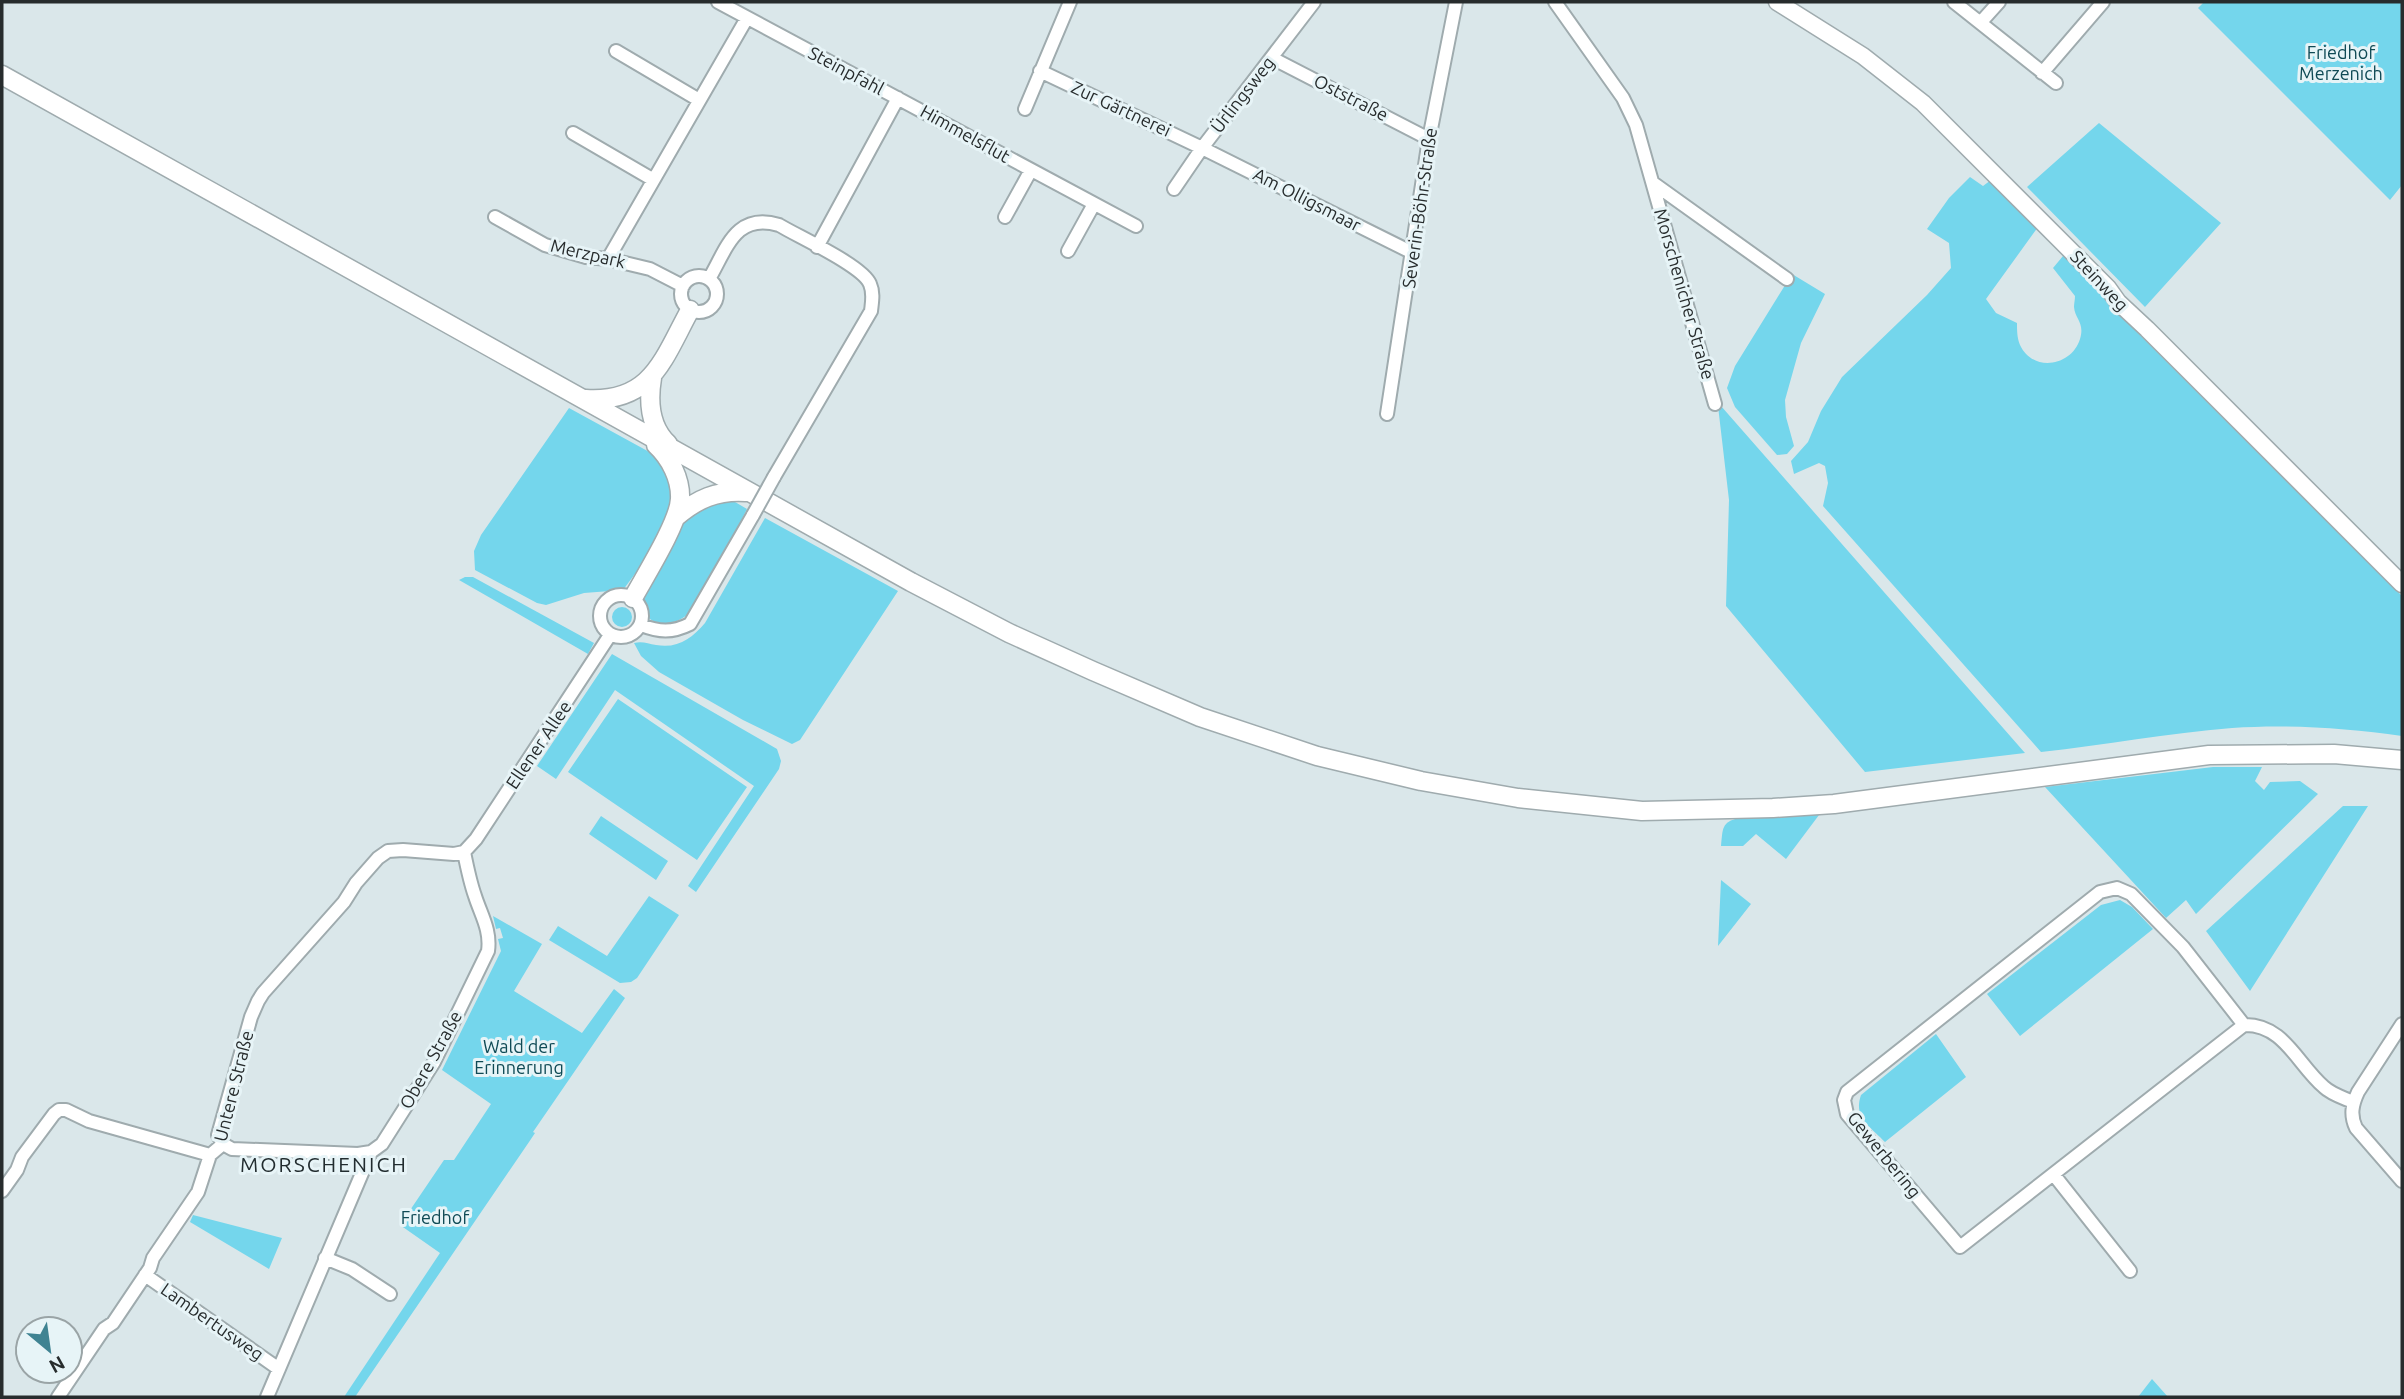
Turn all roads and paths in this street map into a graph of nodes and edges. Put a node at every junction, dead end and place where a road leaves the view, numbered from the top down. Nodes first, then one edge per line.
1 (718, 2) edge
2 (1070, 2) edge
3 (1314, 2) edge
4 (1456, 2) edge
5 (1555, 2) edge
6 (1777, 2) edge
7 (1954, 2) edge
8 (1998, 2) edge
9 (2103, 2) edge
10 (747, 18) junction
11 (1981, 22) junction
12 (615, 51) dead end
13 (1272, 58) junction
14 (1041, 71) junction
15 (2042, 73) junction
16 (2, 75) edge
17 (2056, 83) dead end
18 (898, 98) junction
19 (699, 100) junction
20 (1025, 109) dead end
21 (573, 134) dead end
22 (1429, 139) junction
23 (1202, 148) junction
24 (1031, 170) junction
25 (652, 179) junction
26 (1653, 183) junction
27 (1174, 189) dead end
28 (1094, 204) junction
29 (495, 217) dead end
30 (1005, 217) dead end
31 (1136, 226) dead end
32 (817, 247) junction
33 (1068, 251) dead end
34 (1412, 253) junction
35 (608, 259) junction
36 (709, 279) junction
37 (1787, 279) dead end
38 (683, 286) junction
39 (690, 310) junction
40 (652, 378) junction
41 (583, 399) junction
42 (1715, 404) dead end
43 (1387, 414) dead end
44 (649, 437) junction
45 (676, 452) junction
46 (751, 493) junction
47 (676, 517) junction
48 (2402, 584) edge
49 (633, 598) junction
50 (640, 625) junction
51 (610, 635) junction
52 (2402, 760) edge
53 (464, 852) junction
54 (2402, 1024) edge
55 (2244, 1025) junction
56 (2354, 1102) junction
57 (223, 1144) junction
58 (371, 1152) junction
59 (210, 1154) junction
60 (2054, 1175) junction
61 (2402, 1181) edge
62 (4, 1183) edge
63 (325, 1258) junction
64 (2130, 1271) dead end
65 (145, 1275) junction
66 (390, 1294) dead end
67 (279, 1370) junction
68 (58, 1397) edge
69 (267, 1397) edge

1 - 10 street, Steinpfahl
2 - 14 street
3 - 13 street, Ürlingsweg
4 - 22 street, Severin-Böhr-Straße
5 - 26 street, Morschenicher Straße
6 - 48 street, Steinweg
7 - 11 street
8 - 11 street
9 - 15 street
10 - 18 street, Steinpfahl
10 - 19 street
11 - 15 street
12 - 19 street
13 - 22 street, Oststraße
13 - 23 street, Ürlingsweg
14 - 20 street
14 - 23 street, Zur Gärtnerei
15 - 17 street
16 - 41 main road
18 - 24 street, Himmelsflut
18 - 32 street, Steinpfahl
19 - 25 street
21 - 25 street
22 - 34 street, Severin-Böhr-Straße
23 - 27 street, Ürlingsweg
23 - 34 street, Am Olligsmaar
24 - 28 street, Himmelsflut
24 - 30 street, Himmelsflut
25 - 35 street
26 - 37 street, Morschenicher Straße
26 - 42 street, Morschenicher Straße
28 - 31 street, Himmelsflut
28 - 33 street
29 - 35 street, Merzpark
32 - 36 street
32 - 50 street, bridge
34 - 43 street, Severin-Böhr-Straße
35 - 38 street, Merzpark
36 - 38 street
36 - 39 street
38 - 39 street
39 - 40 main road
40 - 41 main road
40 - 45 main road
41 - 44 main road
44 - 45 main road
44 - 47 main road
45 - 46 main road
46 - 47 main road
46 - 52 main road
47 - 49 main road
49 - 50 street
49 - 51 street
50 - 51 street
51 - 53 street, Ellener Allee
53 - 57 street, Untere Straße
53 - 58 street, Obere Straße
54 - 56 street
55 - 56 street
55 - 60 street, Gewerbering
55 - 60 street, Gewerbering
56 - 61 street
57 - 58 street
57 - 59 street, Untere Straße
58 - 63 street, Obere Straße
59 - 62 street
59 - 65 street, Untere Straße
60 - 64 street
63 - 66 street
63 - 67 street, Obere Straße
65 - 67 street, Lambertusweg
65 - 68 street, Untere Straße
67 - 69 street, Obere Straße

